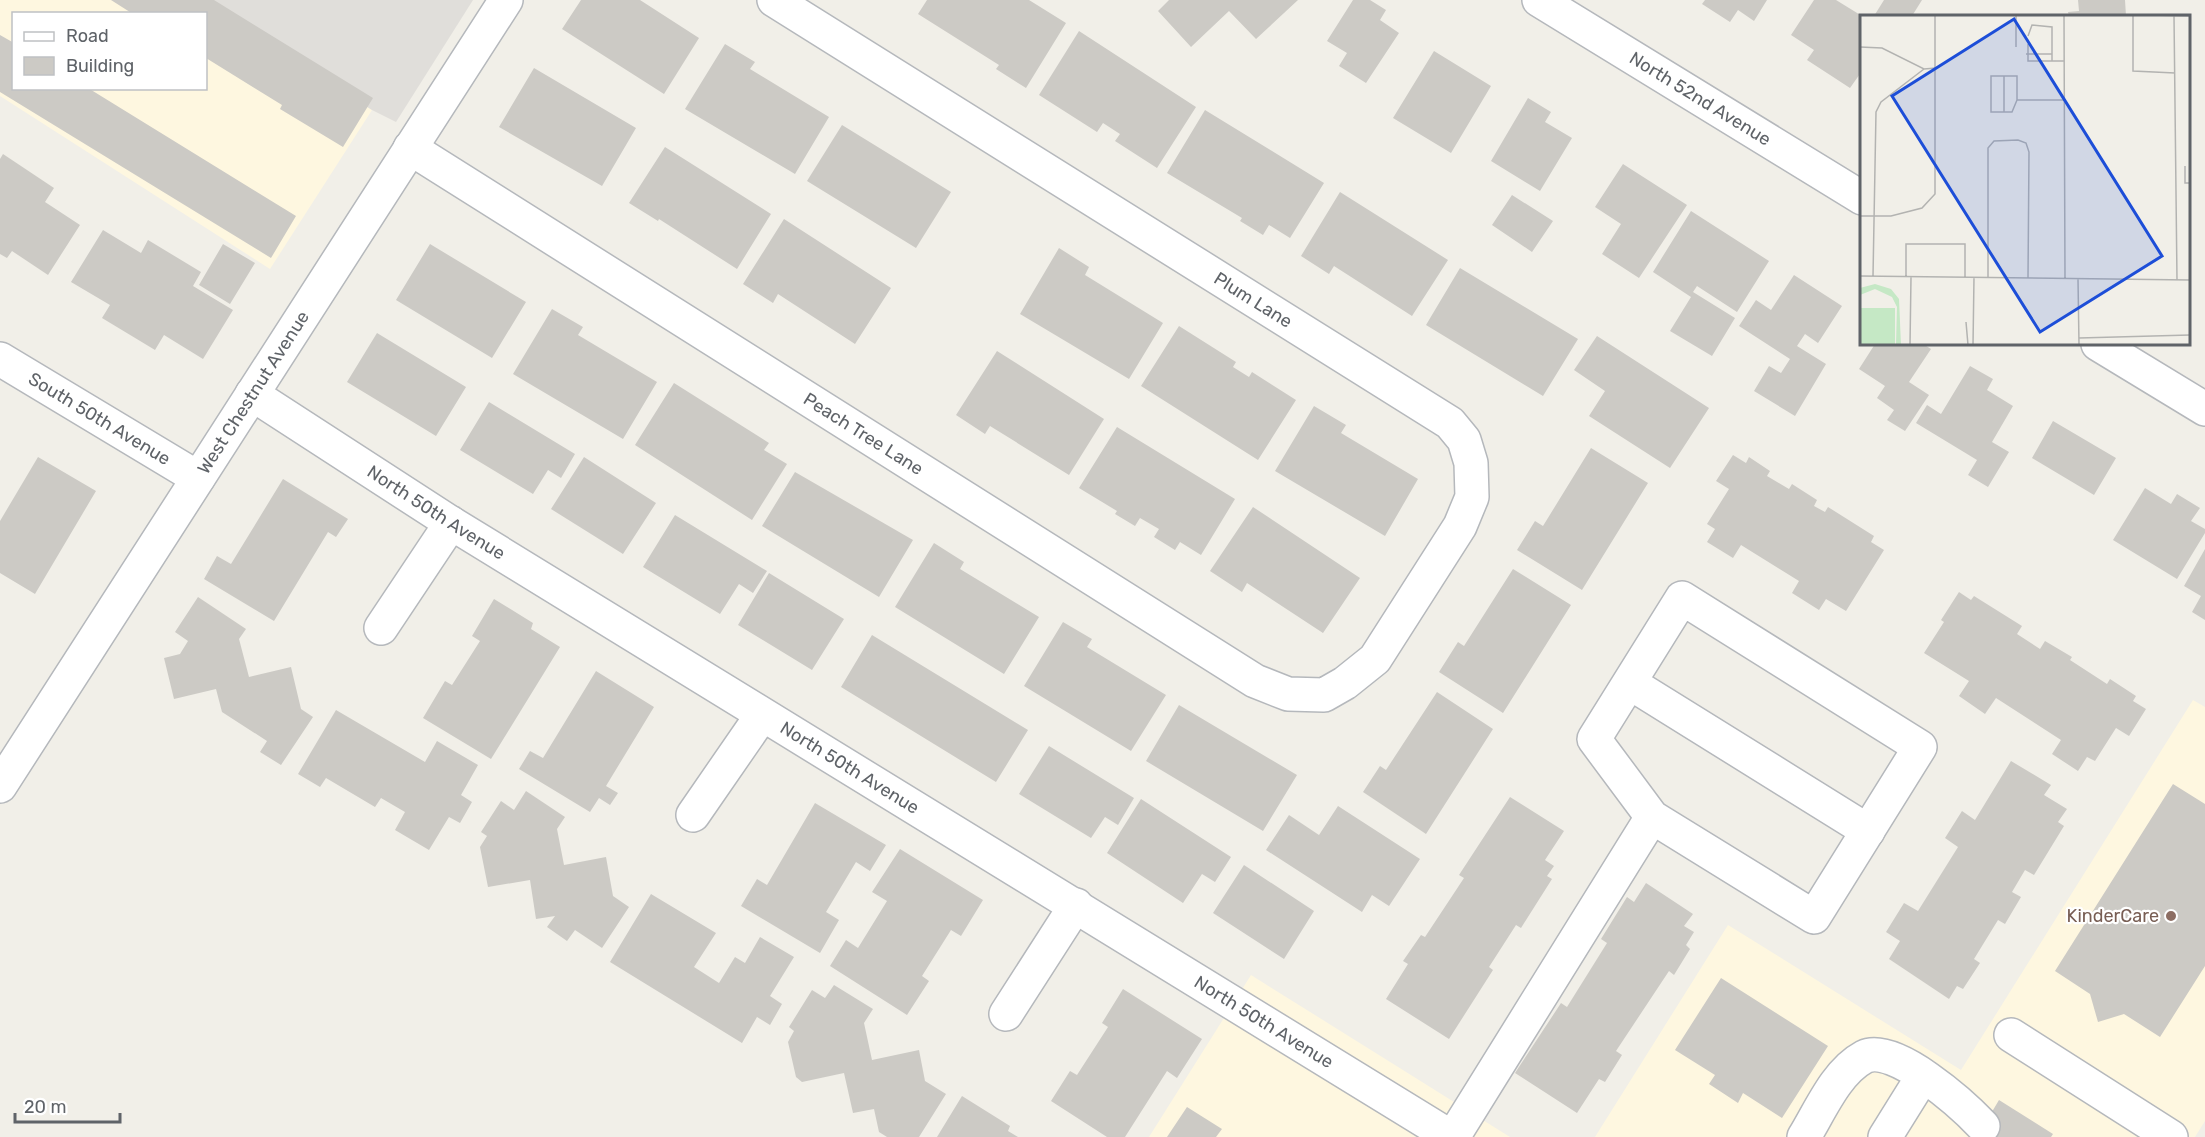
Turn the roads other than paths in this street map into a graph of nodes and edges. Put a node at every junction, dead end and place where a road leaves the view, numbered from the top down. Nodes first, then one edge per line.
1 (506, 0) edge
2 (774, 0) edge
3 (1539, 0) edge
4 (411, 148) junction
5 (1860, 197) edge
6 (2100, 345) edge
7 (0, 359) edge
8 (252, 394) junction
9 (2204, 407) edge
10 (198, 478) junction
11 (451, 523) junction
12 (381, 628) dead end
13 (1629, 683) junction
14 (1324, 695) joint
15 (762, 715) junction
16 (0, 786) edge
17 (693, 815) dead end
18 (1652, 817) junction
19 (1868, 831) junction
20 (1076, 905) junction
21 (1006, 1014) dead end
22 (2011, 1035) dead end
23 (1923, 1076) junction
24 (1983, 1126) dead end
25 (1452, 1137) edge
26 (1804, 1137) edge
27 (1885, 1137) edge
28 (2171, 1137) edge

1 - 4 street, West Chestnut Avenue
2 - 14 street, Plum Lane
3 - 5 street, North 52nd Avenue
4 - 8 street, West Chestnut Avenue
4 - 14 street, Peach Tree Lane
6 - 9 street
7 - 10 street, South 50th Avenue
8 - 10 street, West Chestnut Avenue
8 - 11 street, North 50th Avenue
10 - 16 street, West Chestnut Avenue
11 - 12 street
11 - 15 street, North 50th Avenue
13 - 18 street
13 - 19 street
13 - 19 street
15 - 17 street
15 - 20 street, North 50th Avenue
18 - 19 street
18 - 25 street
20 - 21 street
20 - 25 street, North 50th Avenue
22 - 28 street
23 - 24 street
23 - 26 street
23 - 27 street

